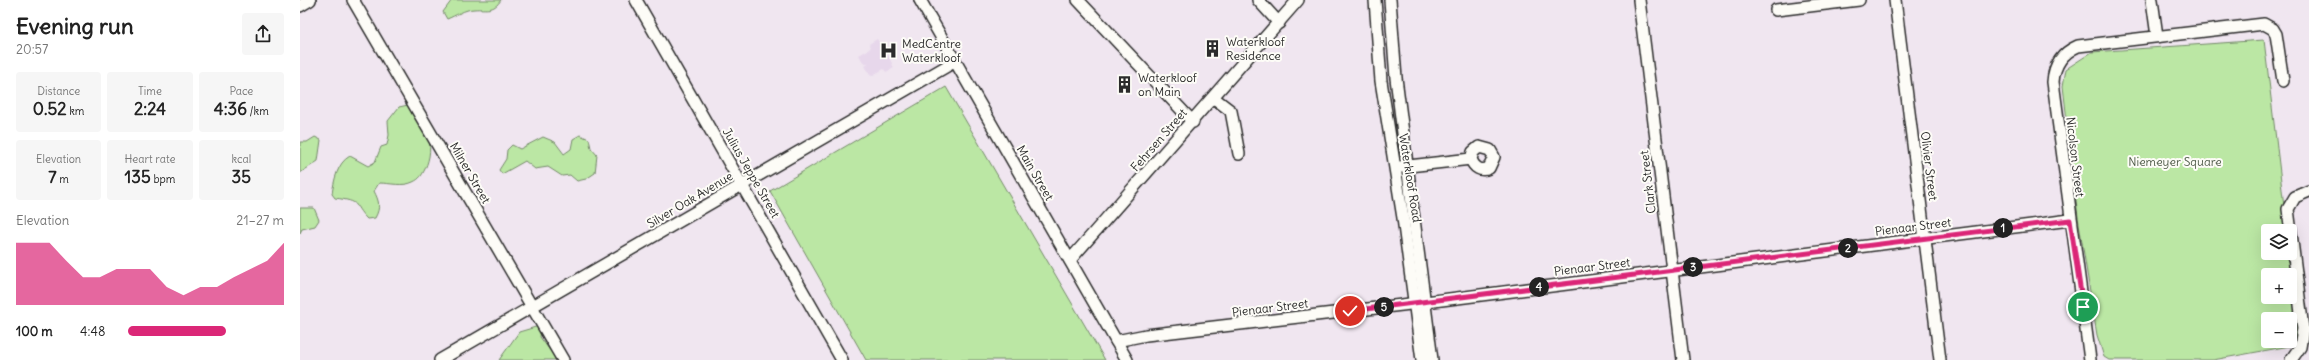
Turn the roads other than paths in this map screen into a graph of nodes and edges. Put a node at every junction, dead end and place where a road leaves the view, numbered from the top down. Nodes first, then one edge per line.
1 (310, 0) edge
2 (352, 0) edge
3 (636, 0) edge
4 (920, 0) edge
5 (1078, 0) edge
6 (1258, 0) edge
7 (1298, 0) edge
8 (1375, 0) edge
9 (1390, 0) edge
10 (1639, 0) edge
11 (1859, 0) edge
12 (1895, 0) edge
13 (2152, 0) edge
14 (300, 6) edge
15 (1776, 10) dead end
16 (1279, 23) junction
17 (2157, 36) junction
18 (954, 62) junction
19 (2283, 81) dead end
20 (1214, 98) junction
21 (1386, 110) junction
22 (1400, 110) junction
23 (1193, 122) junction
24 (1239, 154) dead end
25 (1471, 160) dead end
26 (1395, 167) junction
27 (1407, 167) junction
28 (742, 184) junction
29 (2309, 191) edge
30 (2070, 220) junction
31 (1925, 238) junction
32 (1070, 260) junction
33 (1672, 270) junction
34 (1420, 303) junction
35 (534, 307) junction
36 (1116, 341) junction
37 (440, 360) edge
38 (563, 360) edge
39 (842, 360) edge
40 (1127, 360) edge
41 (1422, 360) edge
42 (1432, 360) edge
43 (1683, 360) edge
44 (1940, 360) edge
45 (2090, 360) edge
46 (2291, 360) edge

1 - 14 street
2 - 35 street, Milner Street
3 - 28 street, Julius Jeppe Street
4 - 18 street, Main Street
5 - 23 street
6 - 16 street
7 - 16 street, Fehrsen Street
8 - 21 street, Waterkloof Road
9 - 22 street, Waterkloof Road
10 - 33 street, Clark Street
11 - 15 street
12 - 31 street, Olivier Street
13 - 17 street
16 - 20 street, Fehrsen Street
17 - 19 street, Nicolson Street
17 - 30 street, Nicolson Street
18 - 28 street, Silver Oak Avenue
18 - 32 street, Main Street
20 - 23 street, Fehrsen Street
20 - 24 street
21 - 22 street
21 - 26 street, Waterkloof Road
22 - 27 street, Waterkloof Road
23 - 32 street, Fehrsen Street
25 - 27 street
26 - 27 street
26 - 34 street, Waterkloof Road
27 - 34 street, Waterkloof Road
28 - 35 street, Silver Oak Avenue
28 - 39 street, Julius Jeppe Street
29 - 46 street
30 - 31 street, Pienaar Street
30 - 45 street, Nicolson Street
31 - 33 street, Pienaar Street
31 - 44 street, Olivier Street
32 - 36 street, Main Street
33 - 34 street, Pienaar Street
33 - 43 street, Clark Street
34 - 36 street, Pienaar Street
34 - 41 street, Waterkloof Road
34 - 42 street, Waterkloof Road
35 - 37 street, Silver Oak Avenue
35 - 38 street, Milner Street
36 - 40 street, Main Street

